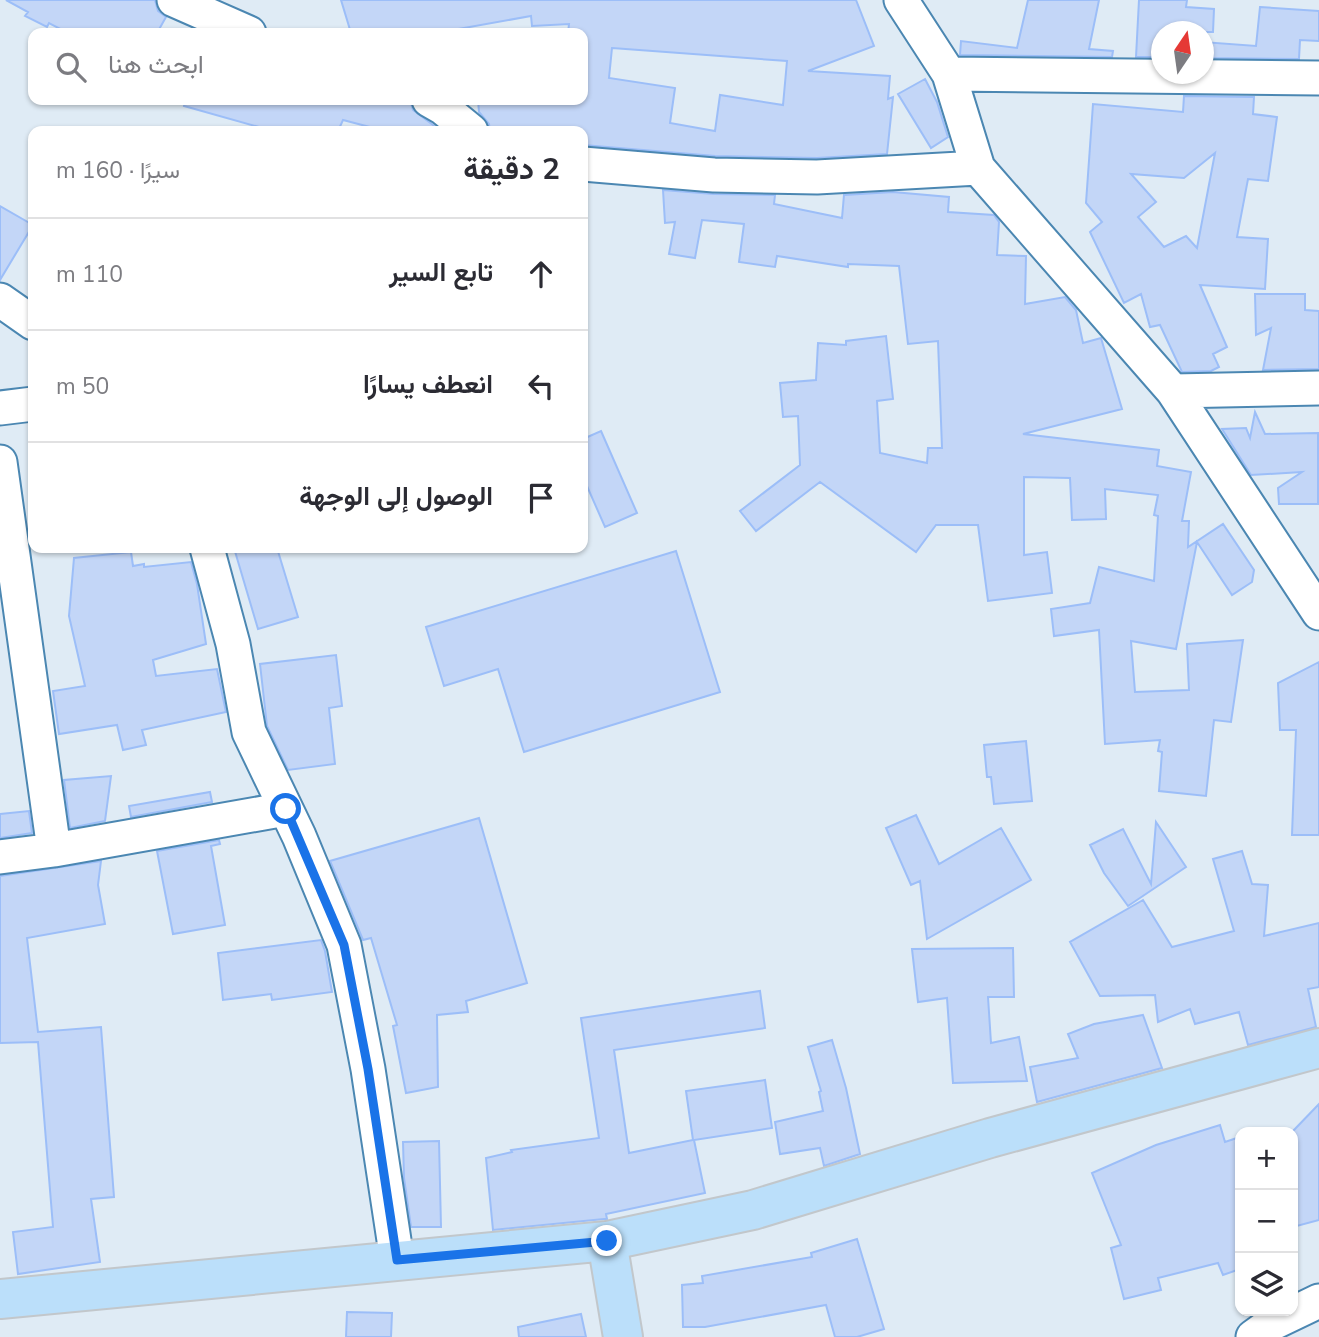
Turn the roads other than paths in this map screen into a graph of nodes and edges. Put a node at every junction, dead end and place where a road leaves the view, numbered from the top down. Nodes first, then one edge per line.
1 (174, 0) edge
2 (901, 0) edge
3 (238, 28) edge
4 (949, 74) junction
5 (1319, 78) edge
6 (438, 105) edge
7 (465, 126) edge
8 (588, 164) edge
9 (978, 168) junction
10 (0, 300) edge
11 (28, 320) edge
12 (1319, 388) edge
13 (1173, 391) junction
14 (28, 405) edge
15 (0, 408) edge
16 (0, 462) edge
17 (208, 553) edge
18 (1319, 613) edge
19 (286, 809) junction
20 (54, 850) junction
21 (0, 857) edge
22 (1319, 1048) edge
23 (607, 1241) junction
24 (397, 1260) junction
25 (0, 1299) edge
26 (1319, 1301) edge
27 (623, 1337) edge
28 (1253, 1337) edge

1 - 3 street
2 - 4 street
4 - 5 street
4 - 9 street
6 - 7 street
8 - 9 street
9 - 13 street
10 - 11 street
12 - 13 street
13 - 18 street
14 - 15 street
16 - 20 street
17 - 19 street
19 - 20 street
19 - 24 street
20 - 21 street
22 - 23 main road
23 - 24 main road
23 - 27 main road
24 - 25 main road
26 - 28 street

